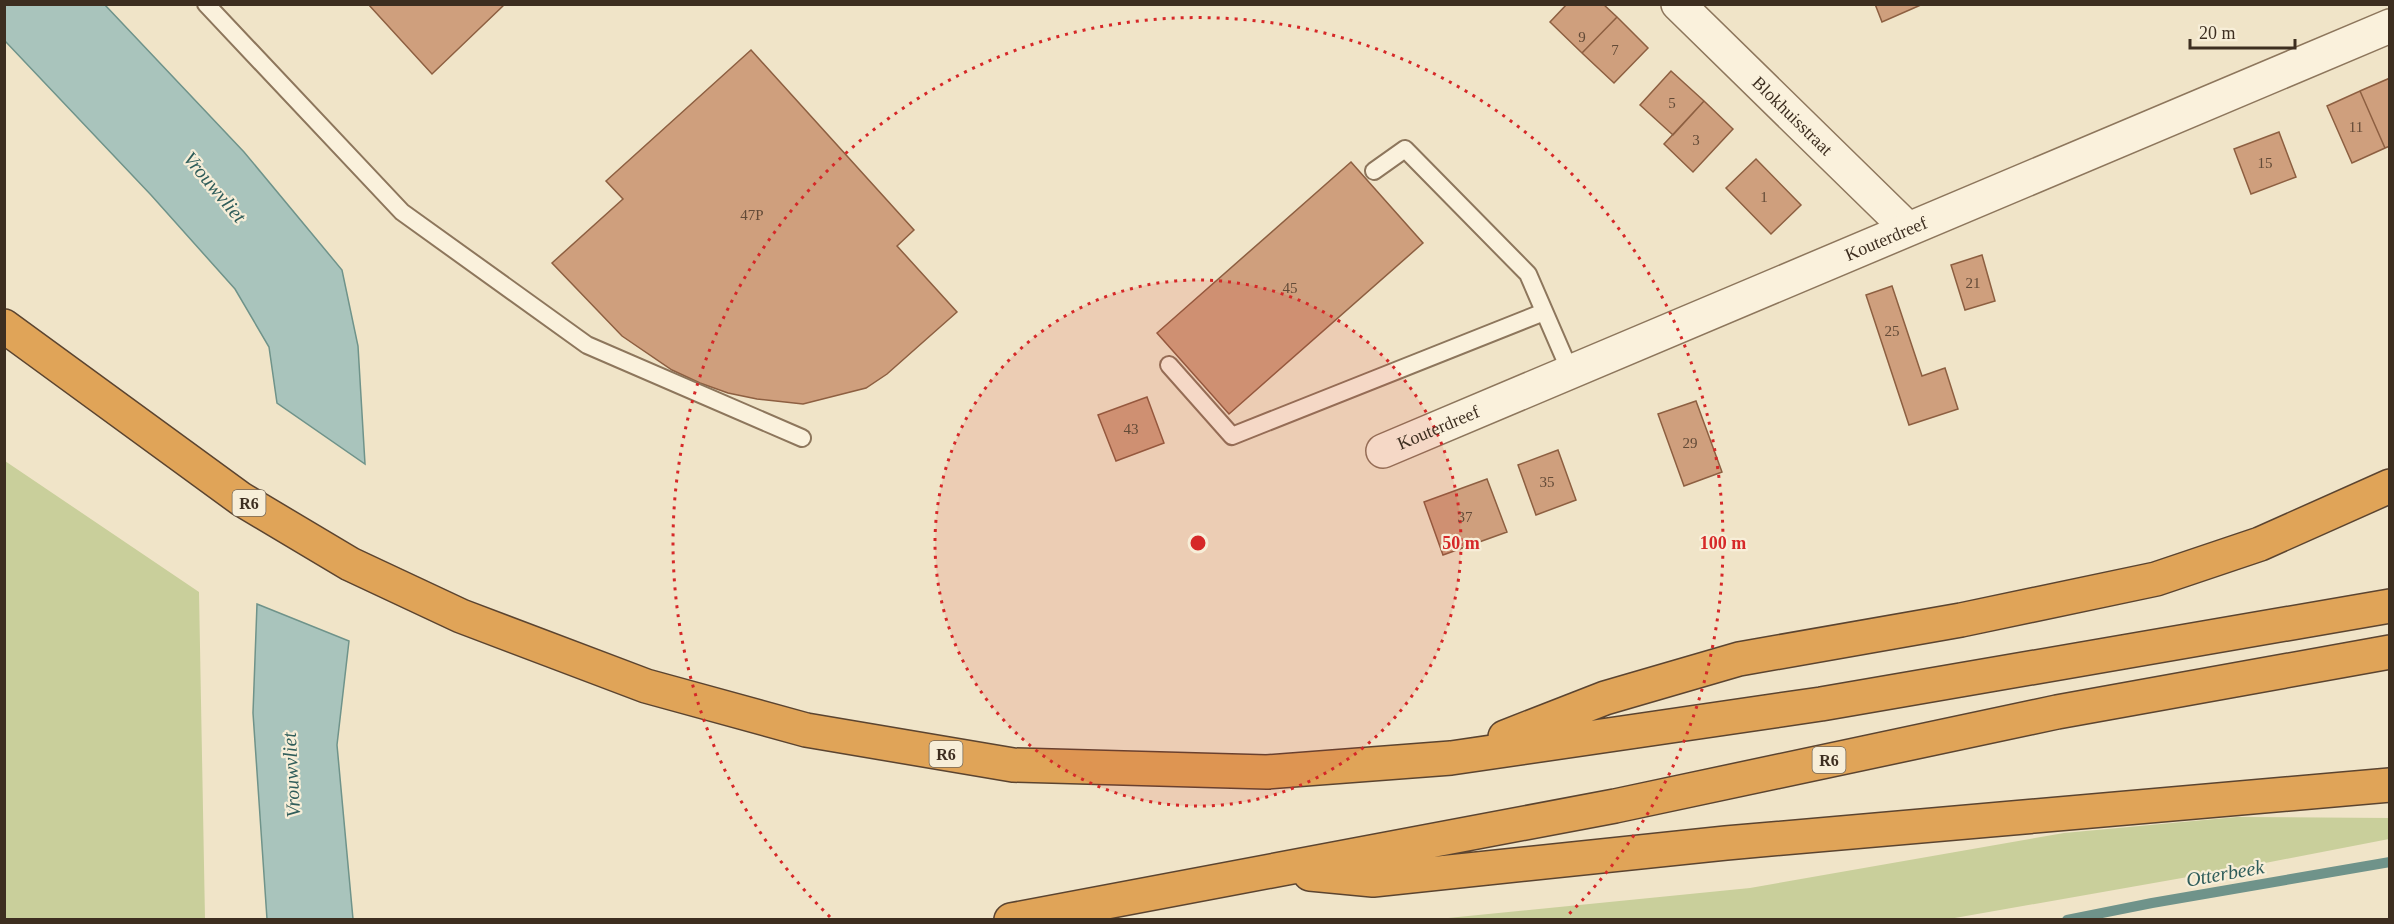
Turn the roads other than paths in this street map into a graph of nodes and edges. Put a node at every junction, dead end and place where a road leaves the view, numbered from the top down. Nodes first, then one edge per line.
1 (206, 4) edge
2 (1678, 4) edge
3 (2390, 26) edge
4 (1374, 171) dead end
5 (1907, 228) junction
6 (1544, 312) junction
7 (4, 313) edge
8 (4, 326) edge
9 (53, 363) junction
10 (1169, 365) dead end
11 (1570, 371) junction
12 (802, 438) dead end
13 (1383, 451) dead end
14 (2390, 486) edge
15 (2390, 606) edge
16 (2390, 652) edge
17 (1451, 758) junction
18 (2390, 785) edge
19 (1269, 871) junction
20 (1011, 920) edge

1 - 12 lane
2 - 5 street, Blokhuisstraat
3 - 5 street, Kouterdreef
4 - 6 lane
5 - 11 street, Kouterdreef
6 - 10 lane
6 - 11 lane
7 - 9 highway
8 - 9 highway, R6
9 - 17 highway, R6
11 - 13 street, Kouterdreef
14 - 17 highway
15 - 17 highway, R6
16 - 19 highway, R6
18 - 19 highway
19 - 20 highway, R6

